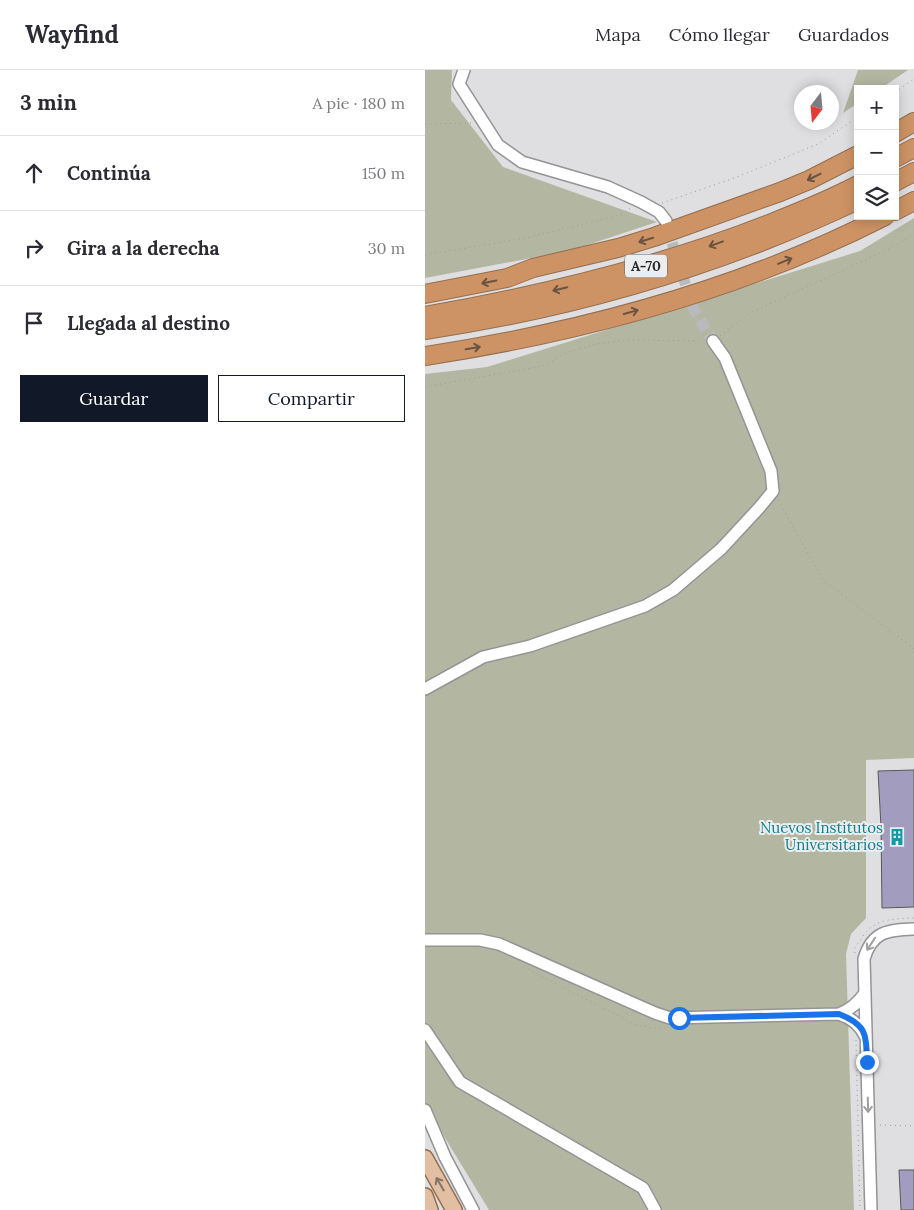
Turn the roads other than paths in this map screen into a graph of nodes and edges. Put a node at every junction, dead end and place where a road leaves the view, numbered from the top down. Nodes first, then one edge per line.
1 (464, 70) edge
2 (914, 120) edge
3 (899, 131) edge
4 (914, 148) edge
5 (899, 156) edge
6 (914, 156) edge
7 (854, 158) edge
8 (899, 164) edge
9 (914, 172) edge
10 (854, 180) edge
11 (899, 180) edge
12 (854, 188) edge
13 (914, 201) edge
14 (854, 202) edge
15 (899, 209) edge
16 (877, 220) edge
17 (666, 221) tunnel mouth
18 (751, 231) junction
19 (425, 294) edge
20 (425, 316) edge
21 (425, 330) edge
22 (713, 341) tunnel mouth
23 (425, 356) edge
24 (425, 689) edge
25 (914, 929) edge
26 (425, 940) edge
27 (865, 993) junction
28 (839, 1014) junction
29 (425, 1030) edge
30 (866, 1037) junction
31 (425, 1110) edge
32 (425, 1158) edge
33 (425, 1196) edge
34 (430, 1210) edge
35 (454, 1210) edge
36 (473, 1210) edge
37 (655, 1210) edge
38 (870, 1210) edge

1 - 17 street
2 - 3 highway
4 - 5 highway
6 - 8 highway
7 -> 19 highway
9 - 11 highway
10 - 18 highway
12 - 18 highway, A-70
13 - 15 highway
14 - 21 highway, A-70
23 -> 16 highway
18 -> 20 highway, A-70
22 - 24 street
25 -> 27 street
26 - 28 street
27 - 28 street
27 - 30 street
28 - 30 street
29 - 37 street
30 -> 38 street
31 - 36 street
35 -> 32 main road
33 - 34 main road

